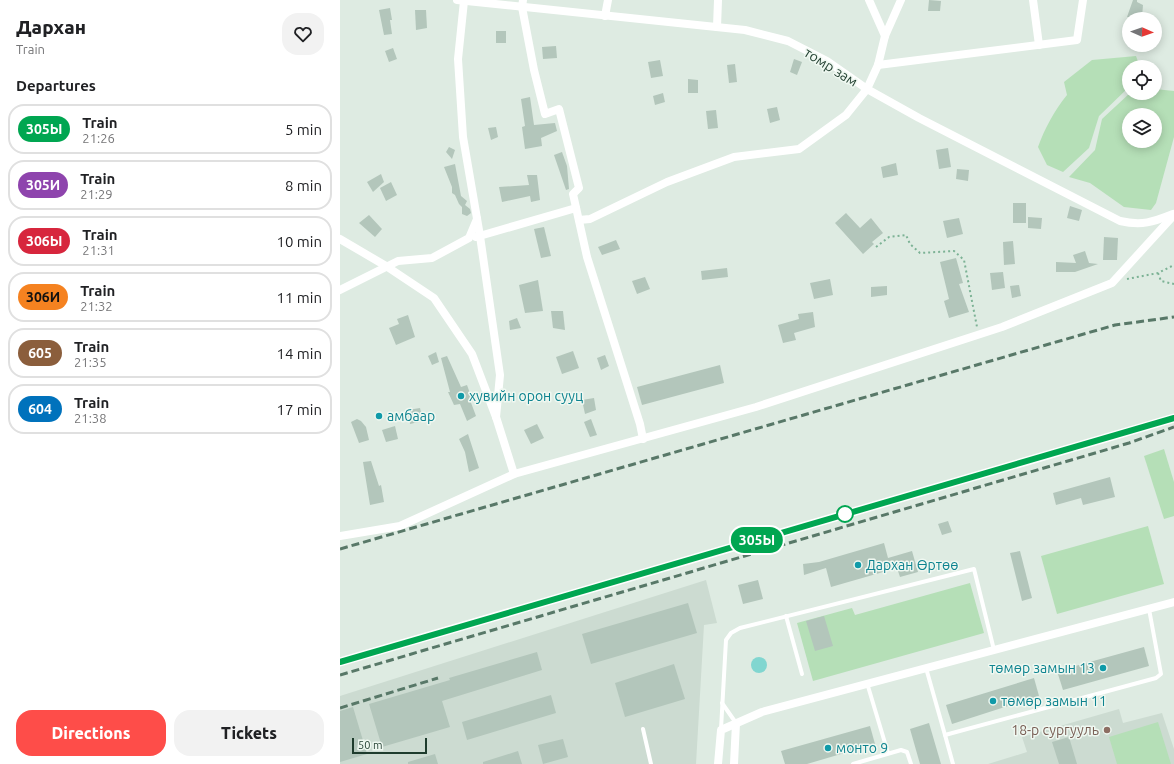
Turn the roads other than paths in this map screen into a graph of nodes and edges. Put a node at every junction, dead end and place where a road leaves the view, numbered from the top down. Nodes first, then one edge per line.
1 (460, 0) edge
2 (608, 0) edge
3 (718, 0) edge
4 (869, 0) edge
5 (901, 0) edge
6 (1033, 0) edge
7 (1083, 0) edge
8 (523, 3) edge
9 (605, 16) junction
10 (717, 27) junction
11 (885, 36) junction
12 (1039, 45) junction
13 (878, 65) junction
14 (867, 89) junction
15 (576, 208) junction
16 (1174, 214) edge
17 (478, 219) junction
18 (579, 220) junction
19 (480, 236) junction
20 (469, 238) junction
21 (340, 239) edge
22 (386, 266) junction
23 (340, 290) edge
24 (496, 416) junction
25 (643, 439) junction
26 (514, 474) junction
27 (340, 536) edge
28 (1174, 602) edge
29 (1149, 609) junction
30 (786, 616) junction
31 (994, 650) junction
32 (926, 668) junction
33 (802, 674) dead end
34 (867, 683) junction
35 (722, 703) junction
36 (736, 723) junction
37 (642, 729) dead end
38 (720, 730) junction
39 (945, 735) junction
40 (888, 753) junction
41 (651, 764) edge
42 (718, 764) edge
43 (734, 764) edge
44 (852, 764) edge
45 (911, 764) edge
46 (953, 764) edge

1 - 8 street, томр зам
1 - 17 street
2 - 9 street
3 - 10 street
4 - 11 street
5 - 11 street
6 - 12 street
7 - 12 street
8 - 9 street, томр зам
8 - 15 street
9 - 10 street, томр зам
10 - 14 street, томр зам
11 - 13 street
12 - 13 street
13 - 14 street
14 - 16 street, томр зам
14 - 18 street
15 - 18 street
15 - 19 street
16 - 25 street
17 - 19 street
17 - 20 street
18 - 25 street
19 - 20 street
19 - 24 street
20 - 22 street
21 - 22 street
22 - 23 street
22 - 24 street
24 - 26 street
25 - 26 street
26 - 27 street
28 - 29 street
29 - 31 street
29 - 39 lane
30 - 31 lane
30 - 33 lane
30 - 35 lane
31 - 32 street
32 - 34 street
32 - 39 lane
34 - 36 street
34 - 40 lane
35 - 36 lane
35 - 38 lane
36 - 38 street
36 - 43 street
37 - 41 lane
38 - 42 street
39 - 46 lane
40 - 44 lane
40 - 45 lane

